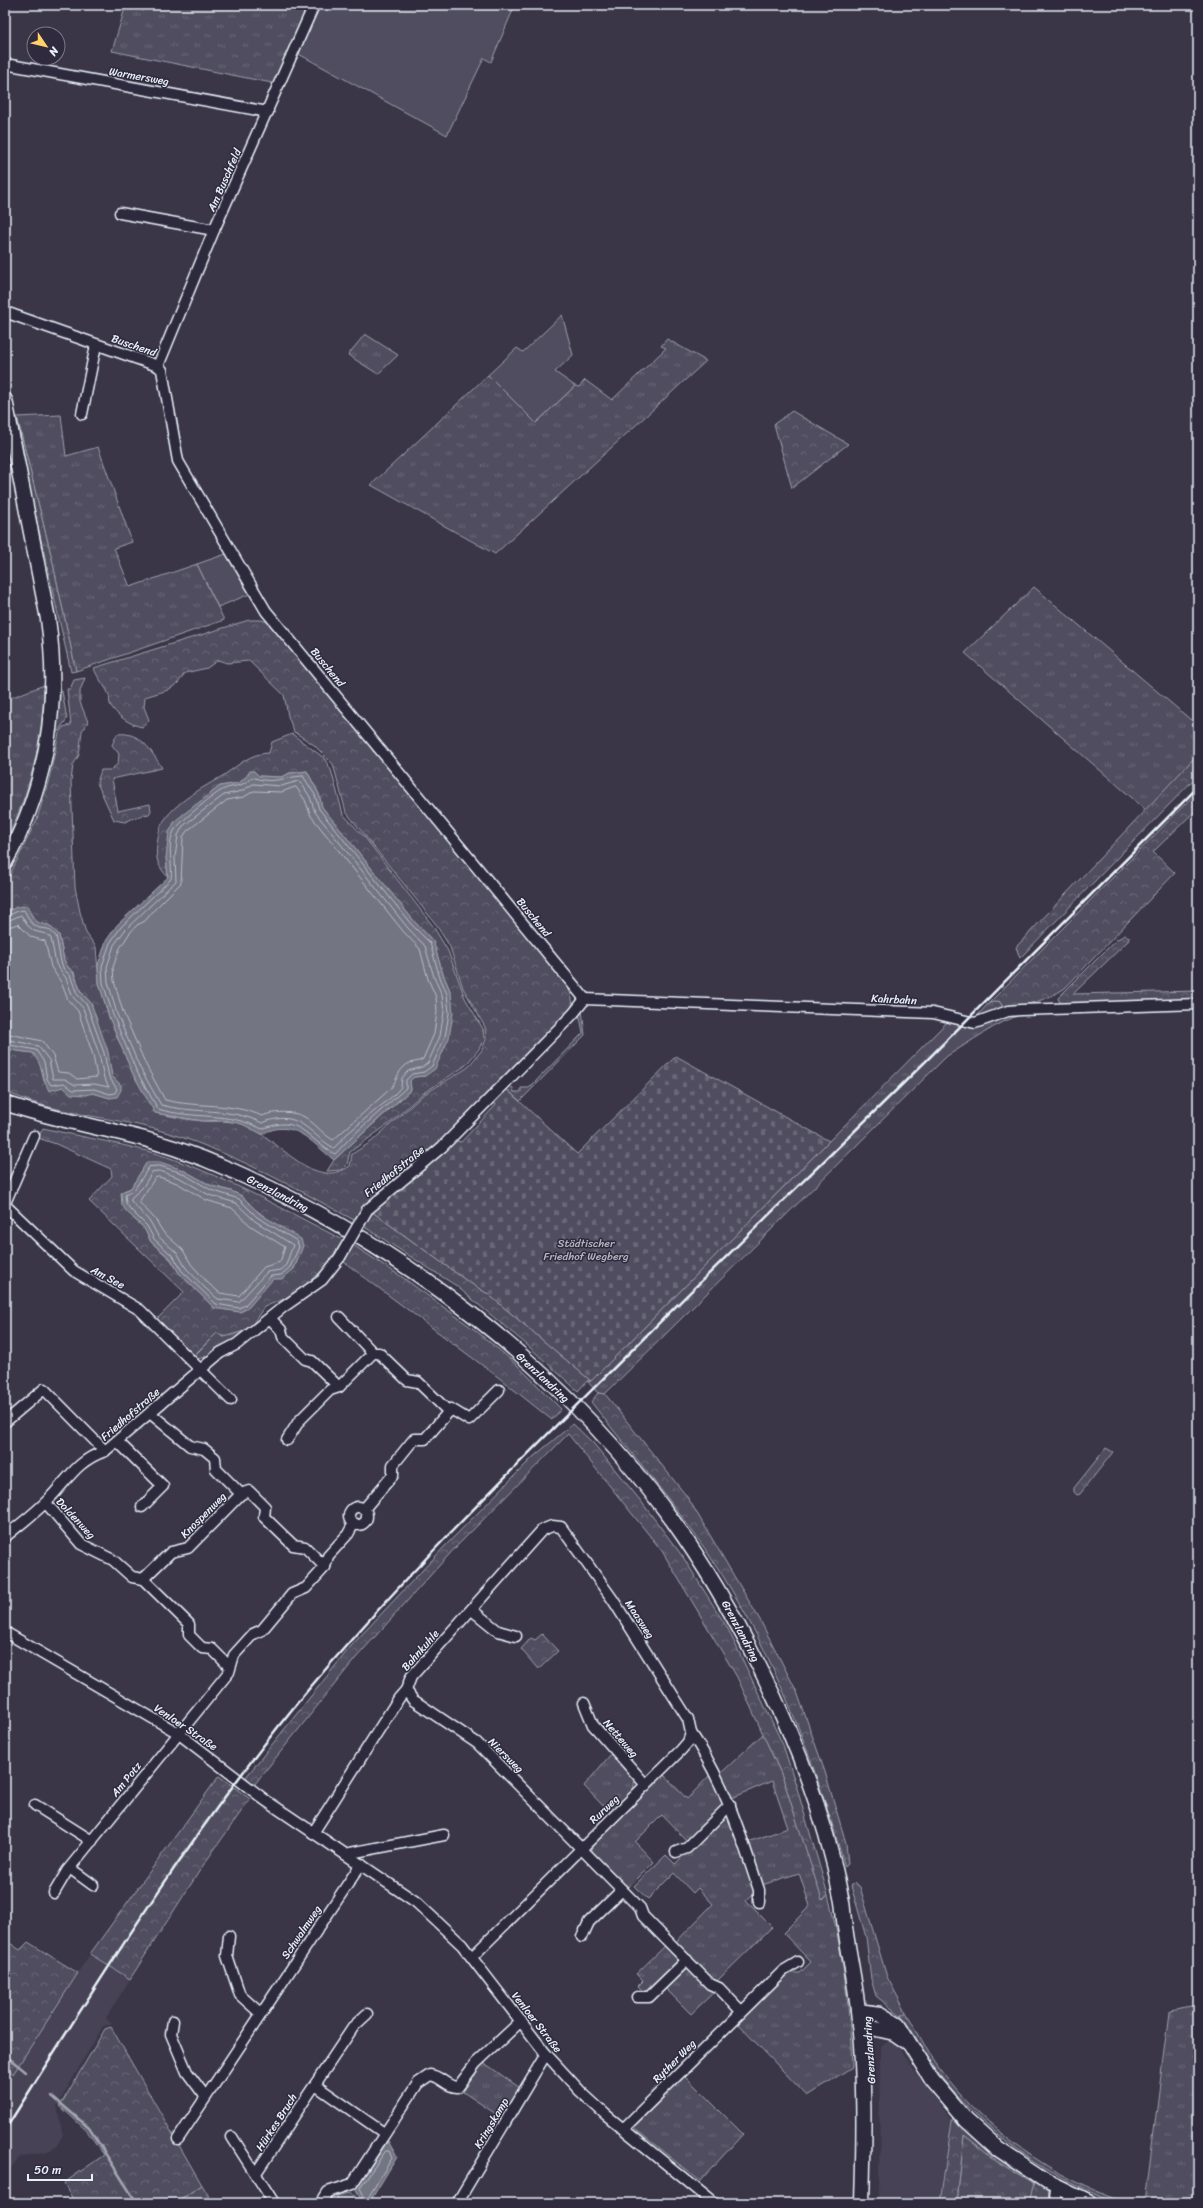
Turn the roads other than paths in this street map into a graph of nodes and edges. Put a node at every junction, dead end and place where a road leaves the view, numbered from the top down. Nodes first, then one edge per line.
1 (314, 5) edge
2 (5, 64) edge
3 (268, 112) junction
4 (120, 213) dead end
5 (214, 230) junction
6 (5, 312) edge
7 (96, 345) junction
8 (158, 366) junction
9 (5, 400) edge
10 (82, 414) dead end
11 (5, 862) edge
12 (585, 999) junction
13 (1198, 1004) edge
14 (5, 1103) edge
15 (34, 1136) dead end
16 (5, 1204) edge
17 (270, 1318) junction
18 (338, 1318) dead end
19 (373, 1353) junction
20 (199, 1370) junction
21 (339, 1387) junction
22 (499, 1390) dead end
23 (231, 1400) dead end
24 (449, 1412) junction
25 (150, 1413) junction
26 (5, 1422) edge
27 (287, 1440) dead end
28 (117, 1441) junction
29 (105, 1451) junction
30 (241, 1494) junction
31 (46, 1502) junction
32 (142, 1507) dead end
33 (557, 1526) joint
34 (5, 1537) edge
35 (325, 1567) junction
36 (143, 1579) junction
37 (472, 1610) junction
38 (5, 1632) edge
39 (516, 1636) dead end
40 (230, 1667) junction
41 (406, 1690) junction
42 (584, 1703) dead end
43 (178, 1733) junction
44 (691, 1733) junction
45 (646, 1785) junction
46 (35, 1805) dead end
47 (730, 1805) junction
48 (314, 1833) junction
49 (444, 1835) dead end
50 (92, 1840) junction
51 (581, 1848) junction
52 (676, 1852) dead end
53 (345, 1854) junction
54 (361, 1864) junction
55 (71, 1868) junction
56 (93, 1885) dead end
57 (622, 1890) junction
58 (54, 1893) dead end
59 (759, 1902) dead end
60 (229, 1936) dead end
61 (582, 1937) dead end
62 (472, 1956) junction
63 (686, 1960) junction
64 (798, 1962) dead end
65 (637, 1997) dead end
66 (741, 2011) junction
67 (862, 2011) junction
68 (260, 2013) junction
69 (367, 2014) dead end
70 (173, 2021) dead end
71 (521, 2021) junction
72 (864, 2026) junction
73 (907, 2042) junction
74 (546, 2054) junction
75 (315, 2085) junction
76 (205, 2096) junction
77 (623, 2129) junction
78 (384, 2133) junction
79 (232, 2137) dead end
80 (178, 2138) dead end
81 (256, 2173) junction
82 (1056, 2187) junction
83 (274, 2203) edge
84 (321, 2203) edge
85 (457, 2203) edge
86 (714, 2203) edge
87 (862, 2203) edge
88 (870, 2203) edge
89 (1053, 2203) edge
90 (1090, 2203) edge

1 - 3 street, Am Buschfeld
2 - 3 street, Warmersweg
3 - 5 street, Am Buschfeld
4 - 5 street
5 - 8 street, Am Buschfeld
6 - 7 street, Buschend
7 - 8 street, Buschend
7 - 10 street, Buschend
8 - 12 street, Buschend
9 - 11 main road
12 - 13 street, Kahrbahn
12 - 17 street, Friedhofstraße, bridge
14 - 67 main road, Grenzlandring
15 - 16 street
16 - 20 street, Am See
17 - 20 street, Friedhofstraße
17 - 21 street
18 - 19 street
19 - 21 street
19 - 24 street
20 - 23 street
20 - 25 street, Friedhofstraße
21 - 27 street
22 - 24 street
24 - 35 street, Am Potz
25 - 28 street, Friedhofstraße
25 - 30 street
26 - 29 street
28 - 29 street, Friedhofstraße
28 - 32 street
29 - 31 street, Friedhofstraße
30 - 35 street
30 - 36 street, Knospenweg
31 - 34 street, Friedhofstraße
31 - 36 street, Doldenweg
33 - 37 street, Bahnkuhle
33 - 44 street, Maasweg
35 - 40 street, Am Potz
36 - 40 street, Doldenweg
37 - 39 street
37 - 41 street, Bahnkuhle
38 - 43 street, Venloer Straße
40 - 43 street, Am Potz
41 - 48 street, Bahnkuhle
41 - 51 street, Niersweg
42 - 45 street, Netteweg
43 - 48 street, Venloer Straße
43 - 50 street, Am Potz
44 - 45 street, Rurweg
44 - 47 street
45 - 51 street, Rurweg
46 - 50 street
47 - 52 street
47 - 59 street
48 - 53 street, Venloer Straße
49 - 53 street
50 - 55 street, Am Potz
51 - 57 street
51 - 62 street, Rurweg
53 - 54 street, Venloer Straße
54 - 62 street, Venloer Straße
54 - 68 street, Schwalmweg
55 - 56 street
55 - 58 street, Am Potz
57 - 61 street
57 - 63 street
60 - 68 street
62 - 71 street, Venloer Straße
63 - 65 street
63 - 66 street
64 - 66 street, Ryther Weg
66 - 77 street, Ryther Weg
67 - 72 main road, Grenzlandring
67 - 73 main road
68 - 76 street, Schwalmweg
69 - 75 street, Hürkes Bruch
70 - 76 street
71 - 74 street, Venloer Straße
71 - 78 street
72 - 73 main road
72 - 87 main road, Grenzlandring
72 - 88 main road, Grenzlandring
73 - 82 main road
74 - 77 street, Venloer Straße
74 - 85 street, Kringskamp
75 - 78 street
75 - 81 street, Hürkes Bruch
76 - 80 street, Schwalmweg
77 - 86 street, Venloer Straße
78 - 84 street
79 - 81 street, Hürkes Bruch
81 - 83 street, Hürkes Bruch
82 - 89 street
82 - 90 main road

